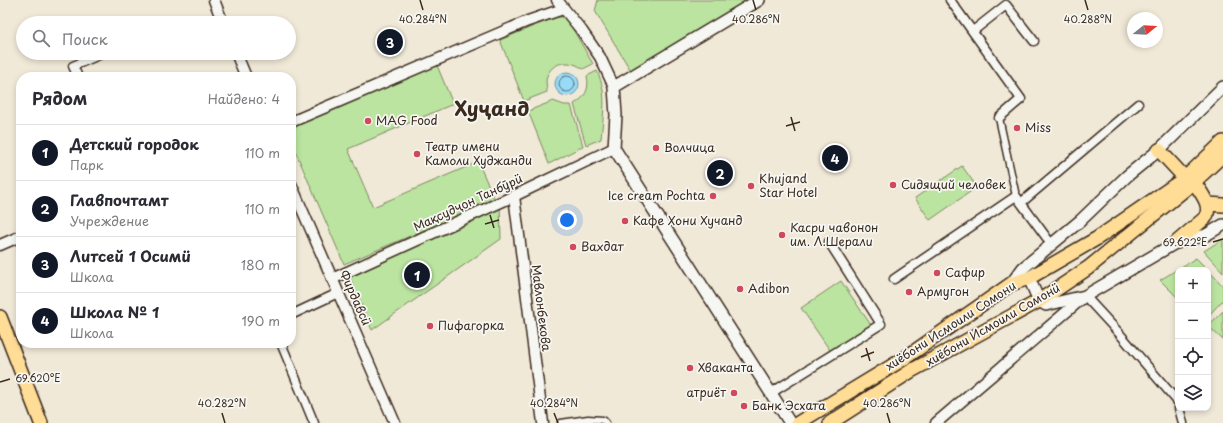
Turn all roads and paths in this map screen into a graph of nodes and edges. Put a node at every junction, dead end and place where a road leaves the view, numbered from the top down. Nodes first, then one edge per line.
1 (214, 0) edge
2 (557, 0) edge
3 (759, 0) edge
4 (950, 0) edge
5 (563, 9) junction
6 (220, 16) edge
7 (973, 31) junction
8 (1034, 41) dead end
9 (87, 60) edge
10 (239, 60) edge
11 (76, 72) edge
12 (244, 72) edge
13 (614, 87) junction
14 (1223, 87) edge
15 (1138, 104) dead end
16 (999, 118) joint
17 (296, 120) edge
18 (1223, 142) edge
19 (614, 148) junction
20 (1159, 150) junction
21 (1223, 155) edge
22 (1190, 180) junction
23 (296, 196) edge
24 (514, 196) junction
25 (1019, 199) junction
26 (1208, 204) junction
27 (1223, 205) edge
28 (1223, 225) edge
29 (16, 238) edge
30 (829, 242) dead end
31 (1177, 242) junction
32 (1052, 244) junction
33 (0, 245) edge
34 (1029, 278) junction
35 (332, 279) junction
36 (894, 279) dead end
37 (1011, 284) junction
38 (338, 293) junction
39 (1085, 296) junction
40 (1039, 301) junction
41 (296, 313) edge
42 (0, 317) edge
43 (0, 340) edge
44 (283, 348) edge
45 (772, 393) junction
46 (1175, 398) edge
47 (1180, 411) edge
48 (32, 423) edge
49 (41, 423) edge
50 (314, 423) edge
51 (395, 423) edge
52 (543, 423) edge
53 (561, 423) edge
54 (606, 423) edge
55 (790, 423) edge
56 (798, 423) edge
57 (830, 423) edge
58 (936, 423) edge
59 (1183, 423) edge

1 - 6 street
2 - 5 street
3 - 13 main road
4 - 7 street
5 - 13 street
5 - 17 street
7 - 8 street
7 - 16 street
9 - 11 street
10 - 12 street
13 - 19 main road
14 - 20 main road
15 - 25 street
16 - 25 street
18 - 22 main road
19 - 24 street, Мақсудҷон Танбӯрӣ
19 - 45 main road
20 - 22 main road
20 - 32 main road
21 - 22 main road, хиёбони Исмоили Сомонӣ
22 - 26 main road
22 - 34 main road, хиёбони Исмоили Сомони
22 - 40 main road, хиёбони Исмоили Сомонӣ
23 - 35 street, Фирдавсӣ
24 - 35 street, Мақсудҷон Танбӯрӣ
24 - 52 street, Мавлонбекова
25 - 32 street
25 - 36 street
26 - 27 main road
26 - 31 main road
28 - 31 main road
29 - 33 street
30 - 45 street
31 - 39 main road
32 - 37 main road
34 - 37 main road, хиёбони Исмоили Сомони
34 - 40 main road
35 - 38 street, Фирдавсӣ
37 - 56 main road, хиёбони Исмоили Сомони
38 - 41 street
38 - 51 street, Фирдавсӣ
39 - 40 main road
39 - 46 street
39 - 58 street
40 - 57 main road, хиёбони Исмоили Сомонӣ
42 - 49 main road
43 - 48 main road
44 - 50 street
45 - 55 main road
47 - 59 street
53 - 54 street

